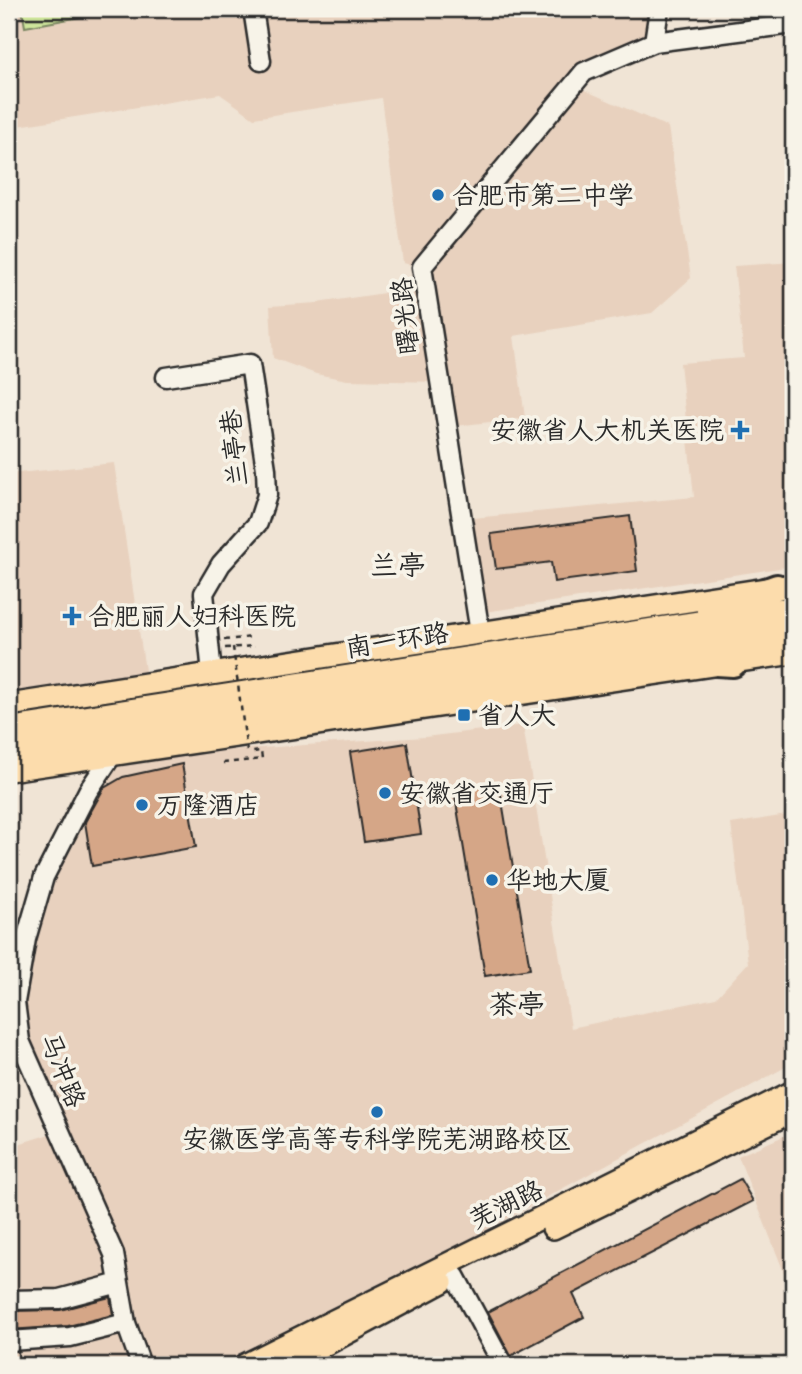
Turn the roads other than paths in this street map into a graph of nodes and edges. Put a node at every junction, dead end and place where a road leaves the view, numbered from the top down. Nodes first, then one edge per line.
1 (253, 9) edge
2 (659, 9) edge
3 (793, 24) edge
4 (654, 42) junction
5 (261, 61) dead end
6 (166, 377) dead end
7 (785, 586) edge
8 (793, 609) edge
9 (648, 632) junction
10 (480, 633) junction
11 (793, 633) edge
12 (728, 643) junction
13 (793, 653) edge
14 (212, 674) junction
15 (9, 705) edge
16 (9, 730) edge
17 (9, 751) edge
18 (110, 758) junction
19 (9, 771) edge
20 (793, 1092) edge
21 (793, 1111) edge
22 (455, 1276) junction
23 (119, 1283) junction
24 (9, 1300) edge
25 (126, 1323) junction
26 (9, 1341) edge
27 (141, 1365) edge
28 (245, 1365) edge
29 (287, 1365) edge
30 (503, 1365) edge

1 - 5 street
2 - 4 street
3 - 4 street, 曙光路
4 - 10 street, 曙光路
6 - 14 street, 兰亭巷
7 - 9 highway
7 - 10 main road
8 - 12 highway, 南一环路
9 - 12 highway, 南一环路
9 - 16 highway, 南一环路
10 - 14 main road
11 - 12 highway, 南一环路
12 - 13 main road
12 - 17 highway, 南一环路
12 - 18 main road
14 - 15 main road
18 - 19 main road
18 - 23 street, 马冲路
20 - 28 main road, 芜湖路
21 - 22 main road, 芜湖路
22 - 29 main road, 芜湖路
22 - 30 street
23 - 24 street
23 - 25 street, 马冲路
25 - 26 street
25 - 27 street, 马冲路

